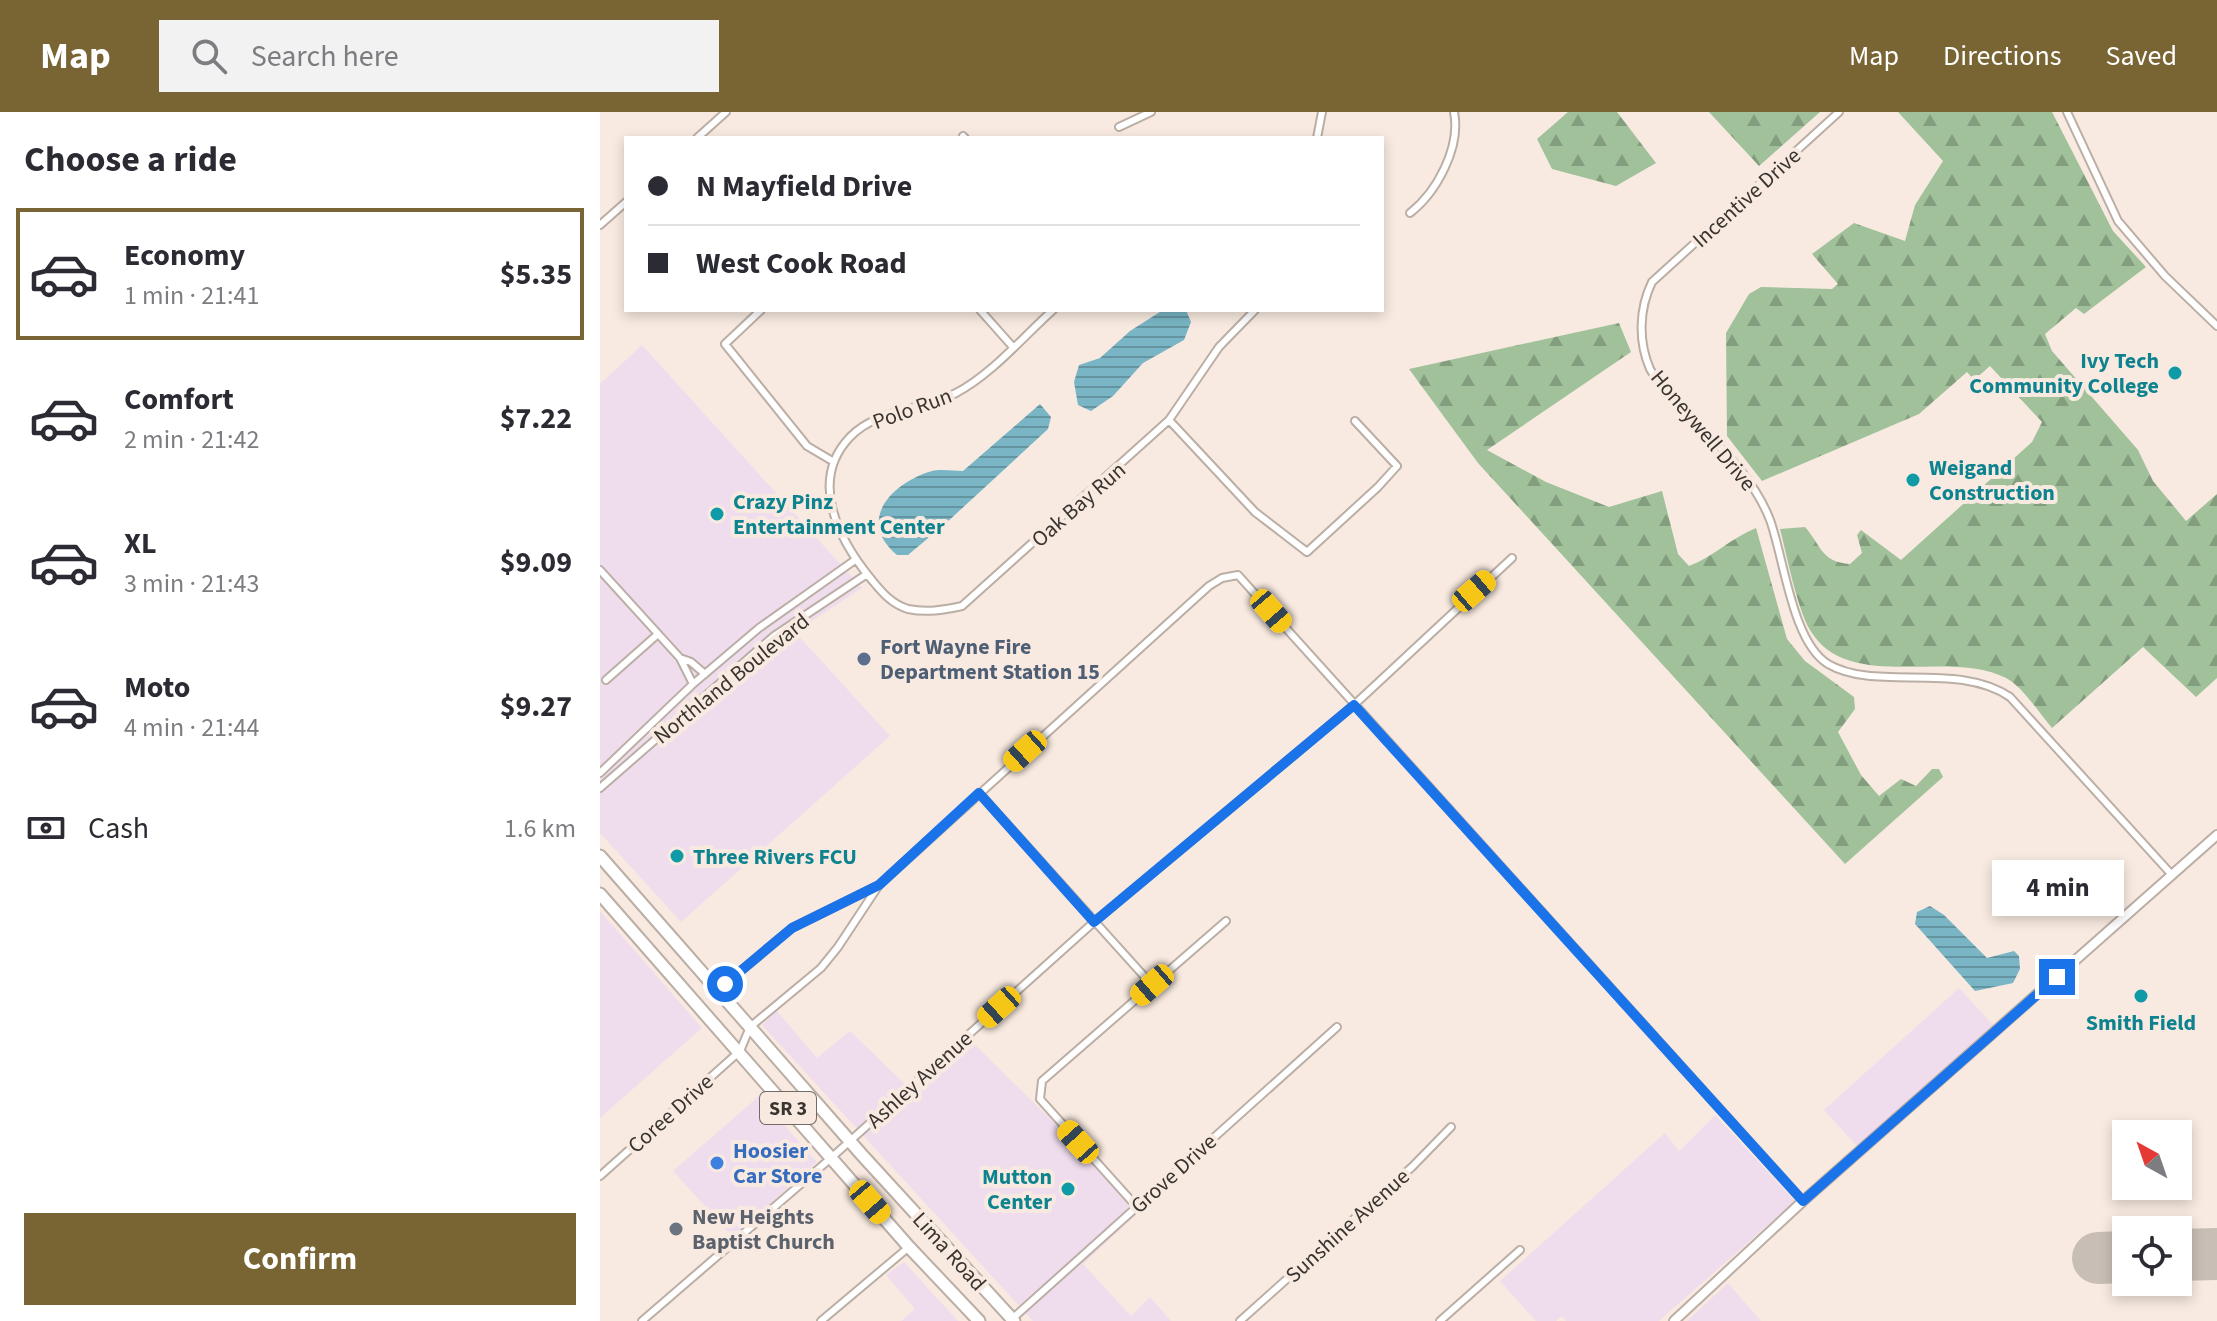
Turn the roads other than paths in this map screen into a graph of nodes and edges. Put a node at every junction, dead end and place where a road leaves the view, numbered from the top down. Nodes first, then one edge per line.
1 (726, 112) edge
2 (1151, 112) edge
3 (1322, 112) edge
4 (1454, 112) edge
5 (1839, 112) edge
6 (2067, 112) edge
7 (1119, 127) dead end
8 (699, 136) edge
9 (1317, 136) edge
10 (624, 204) edge
11 (1410, 213) dead end
12 (600, 225) edge
13 (1652, 282) joint
14 (759, 312) edge
15 (982, 312) edge
16 (1051, 312) edge
17 (1253, 312) edge
18 (2217, 326) edge
19 (1012, 346) junction
20 (1169, 420) junction
21 (1355, 421) dead end
22 (834, 462) junction
23 (1512, 558) dead end
24 (855, 560) junction
25 (600, 570) edge
26 (867, 574) junction
27 (798, 600) junction
28 (809, 613) junction
29 (658, 634) junction
30 (680, 658) junction
31 (705, 674) junction
32 (606, 680) dead end
33 (693, 684) junction
34 (1354, 705) junction
35 (600, 773) edge
36 (600, 788) edge
37 (979, 793) junction
38 (2217, 835) edge
39 (600, 856) edge
40 (2172, 875) junction
41 (879, 885) junction
42 (600, 894) edge
43 (1226, 921) dead end
44 (1094, 922) junction
45 (1152, 985) junction
46 (718, 990) junction
47 (750, 1027) junction
48 (1337, 1027) dead end
49 (740, 1051) junction
50 (1451, 1127) dead end
51 (850, 1141) junction
52 (831, 1158) junction
53 (600, 1176) edge
54 (1803, 1201) junction
55 (1136, 1206) junction
56 (909, 1247) junction
57 (1520, 1250) dead end
58 (1012, 1320) edge
59 (642, 1321) edge
60 (821, 1321) edge
61 (979, 1321) edge
62 (1240, 1321) edge
63 (1440, 1321) edge
64 (1674, 1321) edge

1 - 8 street
2 - 7 street
3 - 9 street
4 - 11 street
5 - 13 street, Incentive Drive
6 - 18 street
10 - 12 street
13 - 40 street, Honeywell Drive
14 - 22 street
15 - 19 street
16 - 19 street, Polo Run
17 - 20 street, Oak Bay Run
19 - 22 street, Polo Run
20 - 21 street
20 - 26 street, Oak Bay Run
22 - 24 street
23 - 34 street, Ashley Avenue
24 - 26 street
24 - 27 street, Northland Boulevard
25 - 29 street
26 - 28 street, Northland Boulevard
27 - 28 street
27 - 31 street, Northland Boulevard
28 - 36 street, Northland Boulevard
29 - 30 street
29 - 32 street
30 - 31 street
30 - 33 street
31 - 33 street, Northland Boulevard
33 - 35 street, Northland Boulevard
34 - 37 street
34 - 44 street, Ashley Avenue
34 - 54 street
37 - 41 street
37 - 44 street
38 - 40 main road
39 - 46 highway, Lima Road / SR 3
40 - 54 main road
41 - 46 street
41 - 47 street
42 - 49 highway, Lima Road / SR 3
43 - 45 street
44 - 45 street
44 - 51 street, Ashley Avenue
45 - 55 street
46 - 47 highway, Lima Road / SR 3
47 - 49 street
47 - 51 highway, Lima Road / SR 3
48 - 55 street, Grove Drive
49 - 52 highway, Lima Road / SR 3
49 - 53 street, Coree Drive
50 - 62 street, Sunshine Avenue
51 - 52 street, Ashley Avenue
51 - 58 highway, Lima Road / SR 3
52 - 56 highway, Lima Road / SR 3
52 - 59 street, Ashley Avenue
54 - 64 main road
55 - 58 street, Grove Drive
56 - 60 street
56 - 61 highway, Lima Road / SR 3
57 - 63 street

